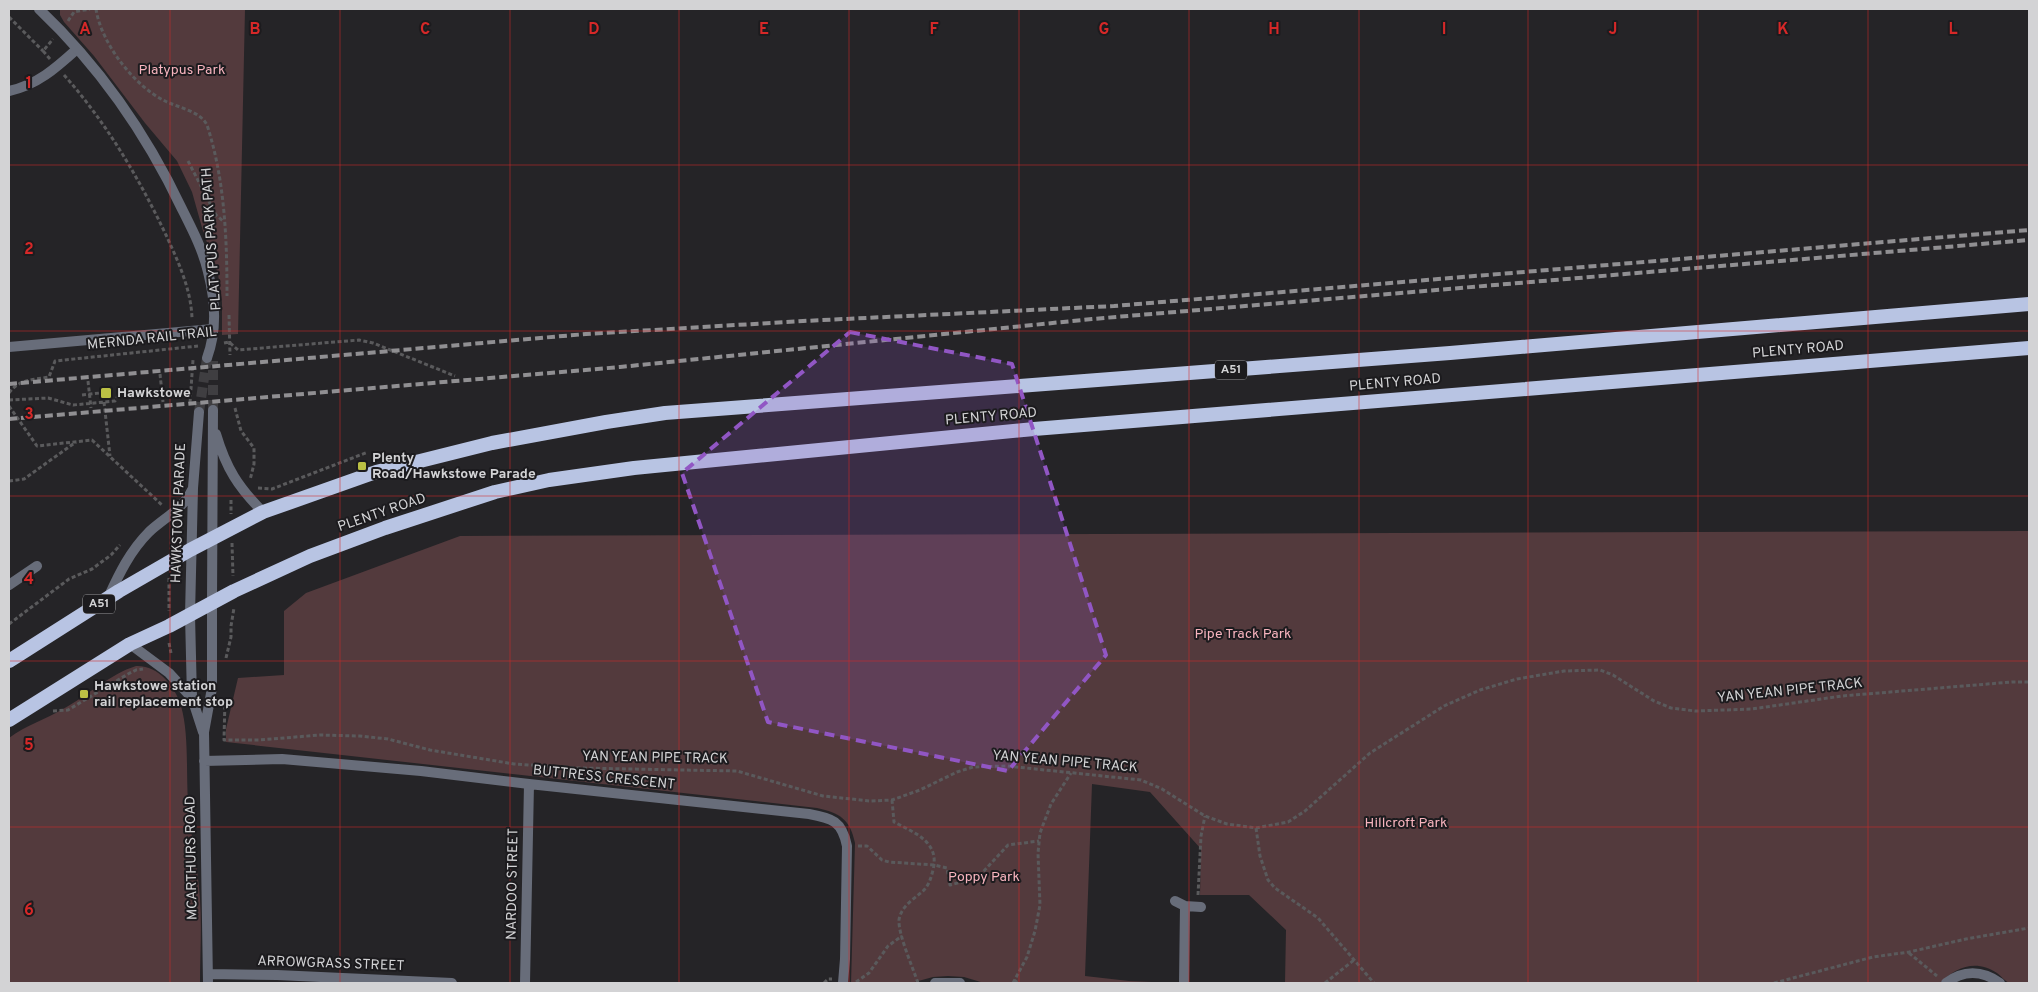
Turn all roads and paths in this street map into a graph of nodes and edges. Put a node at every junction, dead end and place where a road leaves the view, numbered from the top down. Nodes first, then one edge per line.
1 (90, 9) edge
2 (96, 9) edge
3 (45, 11) edge
4 (9, 17) edge
5 (60, 30) junction
6 (77, 49) junction
7 (43, 51) junction
8 (57, 67) junction
9 (9, 91) edge
10 (188, 161) dead end
11 (224, 222) junction
12 (227, 298) dead end
13 (2029, 304) edge
14 (227, 308) dead end
15 (213, 329) junction
16 (193, 330) junction
17 (229, 342) junction
18 (212, 345) junction
19 (9, 346) edge
20 (194, 347) junction
21 (2029, 348) edge
22 (230, 355) dead end
23 (211, 358) tunnel mouth
24 (160, 374) dead end
25 (455, 376) dead end
26 (88, 381) dead end
27 (120, 392) dead end
28 (9, 393) edge
29 (100, 393) dead end
30 (89, 394) junction
31 (82, 395) dead end
32 (9, 400) edge
33 (104, 402) junction
34 (163, 402) dead end
35 (190, 404) dead end
36 (9, 406) edge
37 (90, 406) junction
38 (235, 408) dead end
39 (213, 410) tunnel mouth
40 (199, 412) tunnel mouth
41 (213, 423) junction
42 (76, 442) junction
43 (368, 452) dead end
44 (110, 456) junction
45 (182, 470) dead end
46 (9, 482) edge
47 (193, 488) junction
48 (231, 500) dead end
49 (165, 508) junction
50 (158, 510) dead end
51 (263, 512) junction
52 (232, 528) junction
53 (212, 538) junction
54 (121, 544) dead end
55 (190, 550) junction
56 (168, 563) junction
57 (37, 566) dead end
58 (9, 585) edge
59 (234, 591) junction
60 (108, 598) junction
61 (212, 602) junction
62 (190, 615) junction
63 (9, 624) edge
64 (169, 626) junction
65 (231, 629) junction
66 (212, 635) junction
67 (130, 644) junction
68 (190, 644) junction
69 (171, 653) junction
70 (9, 661) edge
71 (225, 664) dead end
72 (161, 666) junction
73 (2029, 682) edge
74 (225, 693) dead end
75 (192, 698) junction
76 (49, 711) dead end
77 (9, 720) edge
78 (204, 732) junction
79 (204, 761) junction
80 (1070, 773) junction
81 (529, 784) junction
82 (892, 800) junction
83 (1205, 816) junction
84 (1256, 828) junction
85 (1039, 840) junction
86 (847, 846) junction
87 (934, 865) junction
88 (1176, 901) dead end
89 (1185, 906) junction
90 (1199, 907) joint
91 (2029, 928) edge
92 (902, 936) junction
93 (1909, 952) junction
94 (1354, 960) junction
95 (208, 978) edge
96 (843, 982) edge
97 (1013, 982) edge
98 (452, 983) edge
99 (526, 983) edge
100 (824, 983) edge
101 (918, 983) edge
102 (935, 983) edge
103 (960, 983) edge
104 (1018, 983) edge
105 (1184, 983) edge
106 (1325, 983) edge
107 (1374, 983) edge
108 (1774, 983) edge
109 (1946, 983) edge
110 (2000, 983) edge

1 - 5 path
2 - 11 path, PLATYPUS PARK PATH
3 - 5 street
4 - 7 path
5 - 6 street
5 - 7 path
6 - 8 street
6 - 15 street
7 - 8 path
8 - 9 street
8 - 16 path
10 - 11 path
11 - 12 path, PLATYPUS PARK PATH
13 - 51 highway, PLENTY ROAD / A51
14 - 17 path, PLATYPUS PARK PATH
15 - 16 street
15 - 18 street
16 - 19 street
16 - 20 path
17 - 18 path, MERNDA RAIL TRAIL
17 - 22 path, PLATYPUS PARK PATH
17 - 25 path, MERNDA RAIL TRAIL
18 - 20 path, MERNDA RAIL TRAIL
18 - 23 street
20 - 28 path, MERNDA RAIL TRAIL
20 - 35 path
21 - 59 highway, PLENTY ROAD
24 - 34 path
26 - 30 path
27 - 33 path
29 - 30 path
30 - 31 path
30 - 37 path
32 - 37 path
33 - 37 path
33 - 44 path
36 - 42 path
38 - 43 path
39 - 41 street
40 - 47 street, HAWKSTOWE PARADE
41 - 51 street
41 - 53 street
42 - 44 path
42 - 46 path
44 - 49 path
45 - 49 path
47 - 55 street, HAWKSTOWE PARADE
47 - 60 street
48 - 52 path
49 - 50 path
51 - 52 highway, PLENTY ROAD / A51
52 - 53 highway, PLENTY ROAD / A51
52 - 59 path
53 - 55 highway, PLENTY ROAD / A51
53 - 61 street
54 - 63 path
55 - 56 highway, PLENTY ROAD / A51
55 - 62 street, HAWKSTOWE PARADE
56 - 60 highway, PLENTY ROAD / A51
56 - 64 path
57 - 58 street
59 - 61 highway, PLENTY ROAD
59 - 65 path
60 - 70 highway, PLENTY ROAD / A51
61 - 62 highway, PLENTY ROAD
61 - 66 street, MCARTHURS ROAD
62 - 64 highway, PLENTY ROAD
62 - 68 street, MCARTHURS ROAD
64 - 67 highway, PLENTY ROAD
64 - 69 path
65 - 66 path
65 - 71 path
66 - 78 street, MCARTHURS ROAD
67 - 72 street, MCARTHURS ROAD
67 - 77 highway, PLENTY ROAD
68 - 69 path
68 - 75 street, MCARTHURS ROAD
69 - 72 path
72 - 75 street, MCARTHURS ROAD
72 - 76 path
73 - 84 path, YAN YEAN PIPE TRACK
74 - 82 path, YAN YEAN PIPE TRACK
75 - 78 street, MCARTHURS ROAD
78 - 79 street, MCARTHURS ROAD
79 - 81 street, BUTTRESS CRESCENT
79 - 95 street, MCARTHURS ROAD
80 - 82 path, YAN YEAN PIPE TRACK
80 - 83 path, YAN YEAN PIPE TRACK
80 - 85 path
81 - 86 street, BUTTRESS CRESCENT
81 - 99 street, NARDOO STREET
82 - 87 path
83 - 84 path, YAN YEAN PIPE TRACK
83 - 90 path
84 - 94 path
85 - 87 path
85 - 97 path
86 - 87 path
86 - 96 street, BUTTRESS CRESCENT
87 - 92 path
88 - 89 street
89 - 90 street
89 - 105 street
91 - 93 path
92 - 96 path
92 - 101 path
93 - 108 path
93 - 109 path
94 - 106 path
94 - 107 path
95 - 98 street, ARROWGRASS STREET
96 - 100 path
97 - 104 path
102 - 103 street
109 - 110 street

